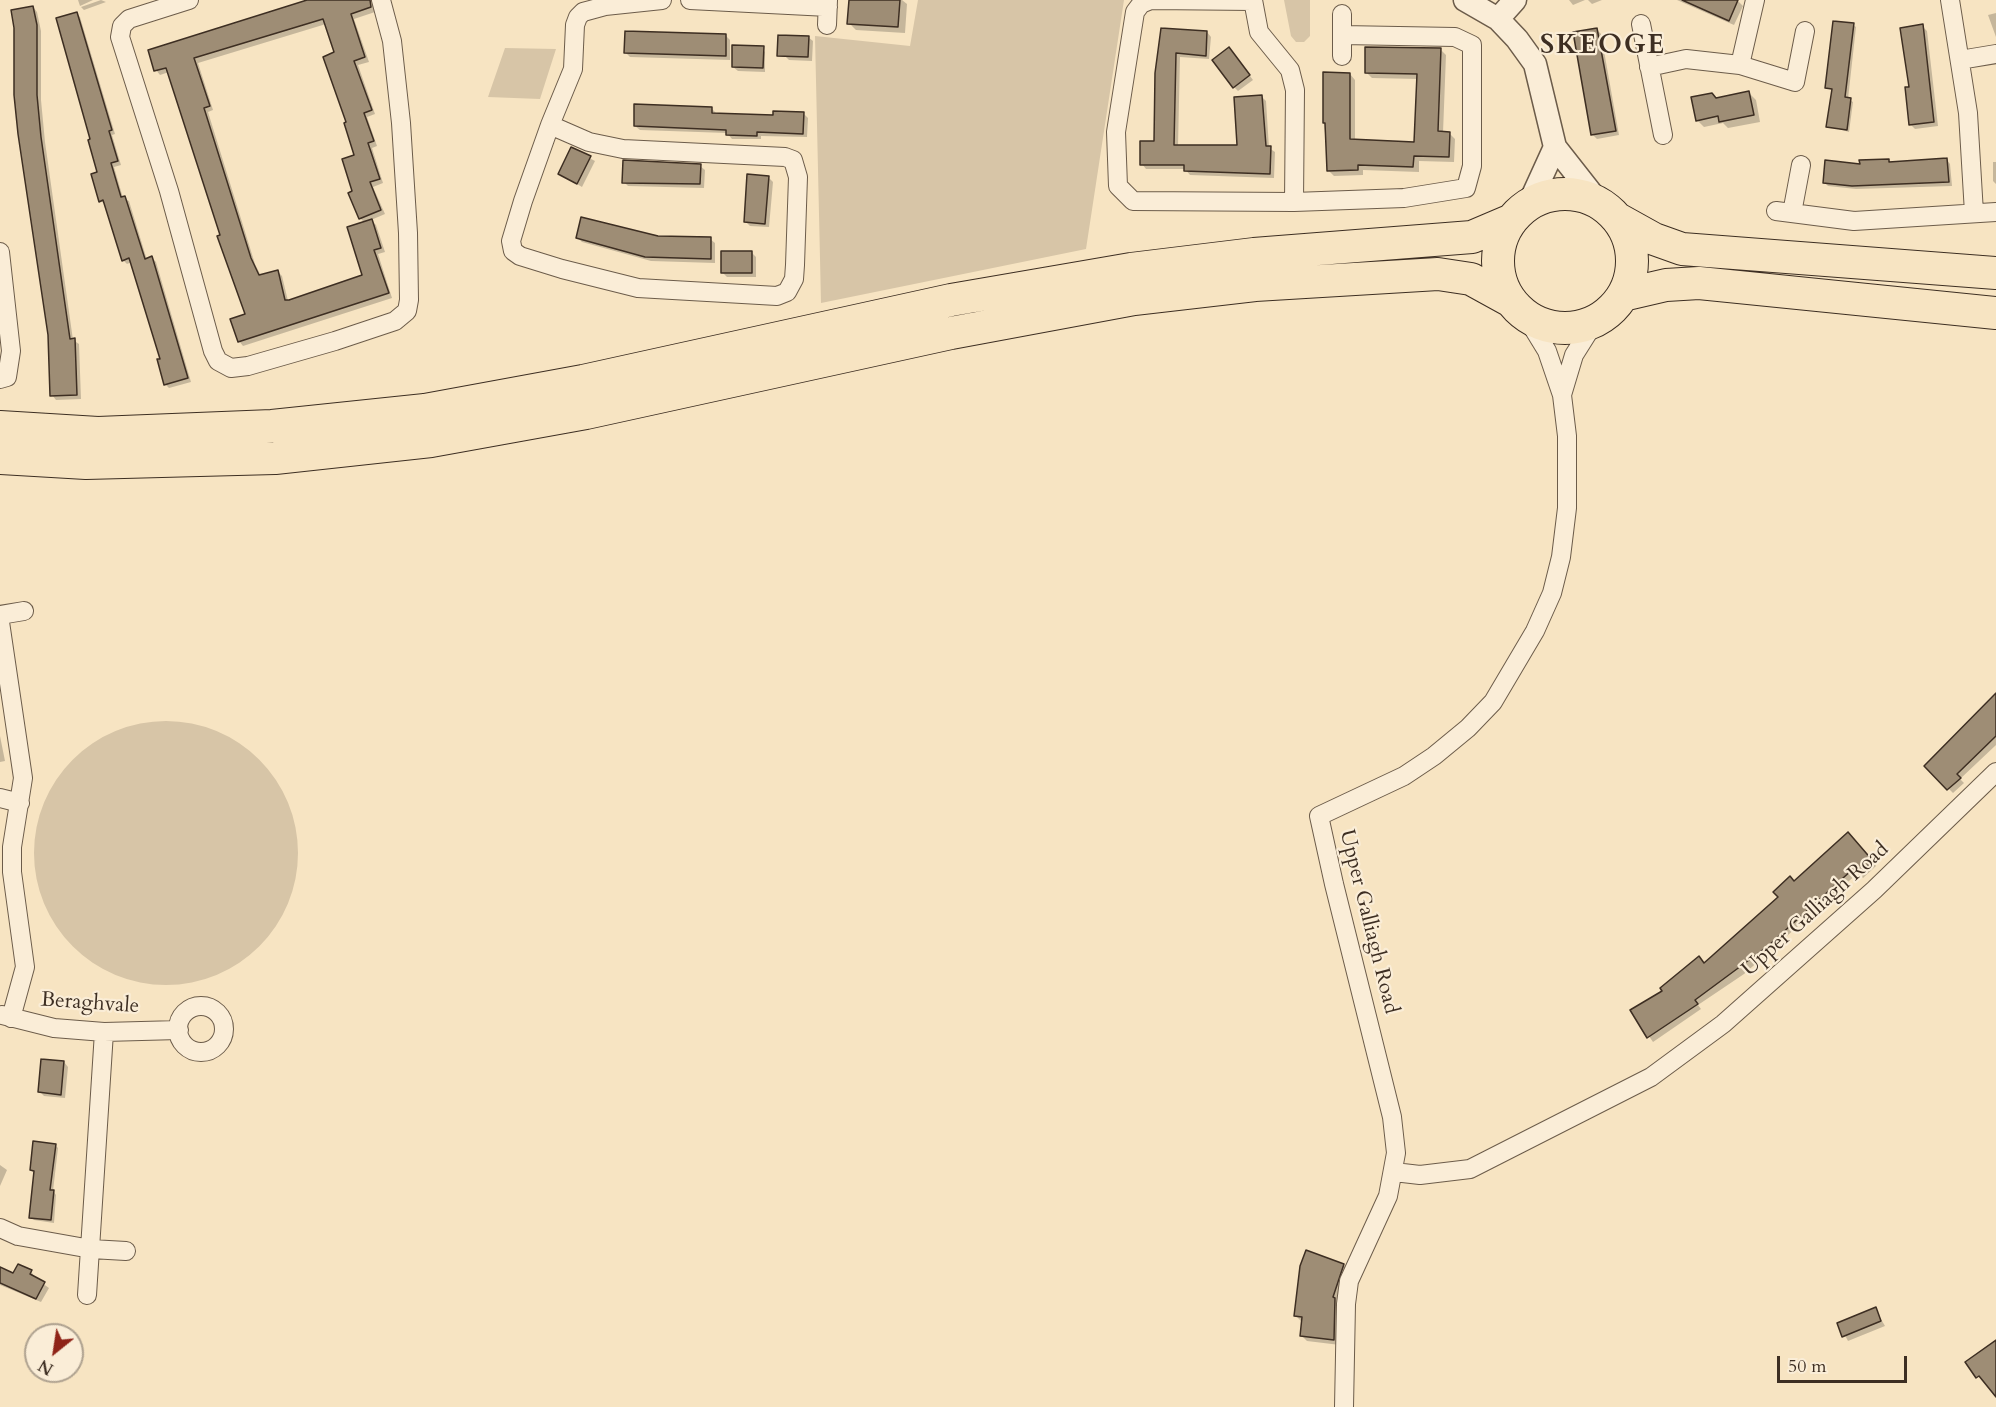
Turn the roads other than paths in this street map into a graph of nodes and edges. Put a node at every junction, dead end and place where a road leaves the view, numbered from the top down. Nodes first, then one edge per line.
1 (189, 0) edge
2 (381, 0) edge
3 (662, 0) edge
4 (690, 0) edge
5 (1465, 0) edge
6 (1515, 0) edge
7 (1755, 0) edge
8 (1950, 0) edge
9 (1253, 1) edge
10 (828, 3) edge
11 (1342, 14) dead end
12 (1498, 19) junction
13 (1641, 24) dead end
14 (827, 25) dead end
15 (1805, 31) dead end
16 (1342, 35) junction
17 (1996, 54) edge
18 (1342, 56) dead end
19 (1960, 60) junction
20 (1740, 65) junction
21 (1649, 67) junction
22 (550, 125) junction
23 (1663, 135) dead end
24 (1555, 147) junction
25 (1801, 165) dead end
26 (1294, 202) junction
27 (1608, 211) junction
28 (1520, 212) junction
29 (1974, 213) junction
30 (1996, 213) edge
31 (0, 252) edge
32 (1996, 273) edge
33 (1623, 295) junction
34 (1518, 308) junction
35 (1996, 313) edge
36 (1596, 320) junction
37 (0, 379) edge
38 (1562, 395) junction
39 (0, 427) edge
40 (0, 458) edge
41 (24, 610) dead end
42 (0, 615) edge
43 (0, 622) edge
44 (1996, 772) edge
45 (0, 798) edge
46 (20, 803) junction
47 (6, 1016) edge
48 (179, 1030) dead end
49 (104, 1032) junction
50 (1394, 1173) junction
51 (0, 1228) edge
52 (91, 1249) junction
53 (126, 1251) dead end
54 (87, 1295) dead end
55 (1344, 1407) edge

1 - 2 street
3 - 22 street
4 - 10 street
5 - 12 street
6 - 12 street
7 - 20 street
8 - 19 street
9 - 26 street
9 - 26 street
10 - 14 street
11 - 16 street
12 - 24 street
13 - 21 street
15 - 20 street
16 - 18 street
16 - 26 street
17 - 19 street
19 - 29 street
20 - 21 street
21 - 23 street
22 - 22 street
24 - 27 street
24 - 28 street
25 - 29 street
27 - 28 highway
27 - 32 highway
27 - 33 highway
28 - 34 highway
28 - 39 highway
29 - 30 street
31 - 37 street
33 - 35 highway
33 - 36 highway
34 - 36 highway
34 - 38 street, Upper Galliagh Road
34 - 40 highway
36 - 38 street, Upper Galliagh Road
38 - 50 street, Upper Galliagh Road
41 - 42 street
43 - 46 street
44 - 50 street, Upper Galliagh Road
45 - 46 street
46 - 47 street
47 - 49 street, Beraghvale
48 - 49 street, Beraghvale
49 - 52 street
50 - 55 street, Upper Galliagh Road
51 - 52 street
52 - 53 street
52 - 54 street

